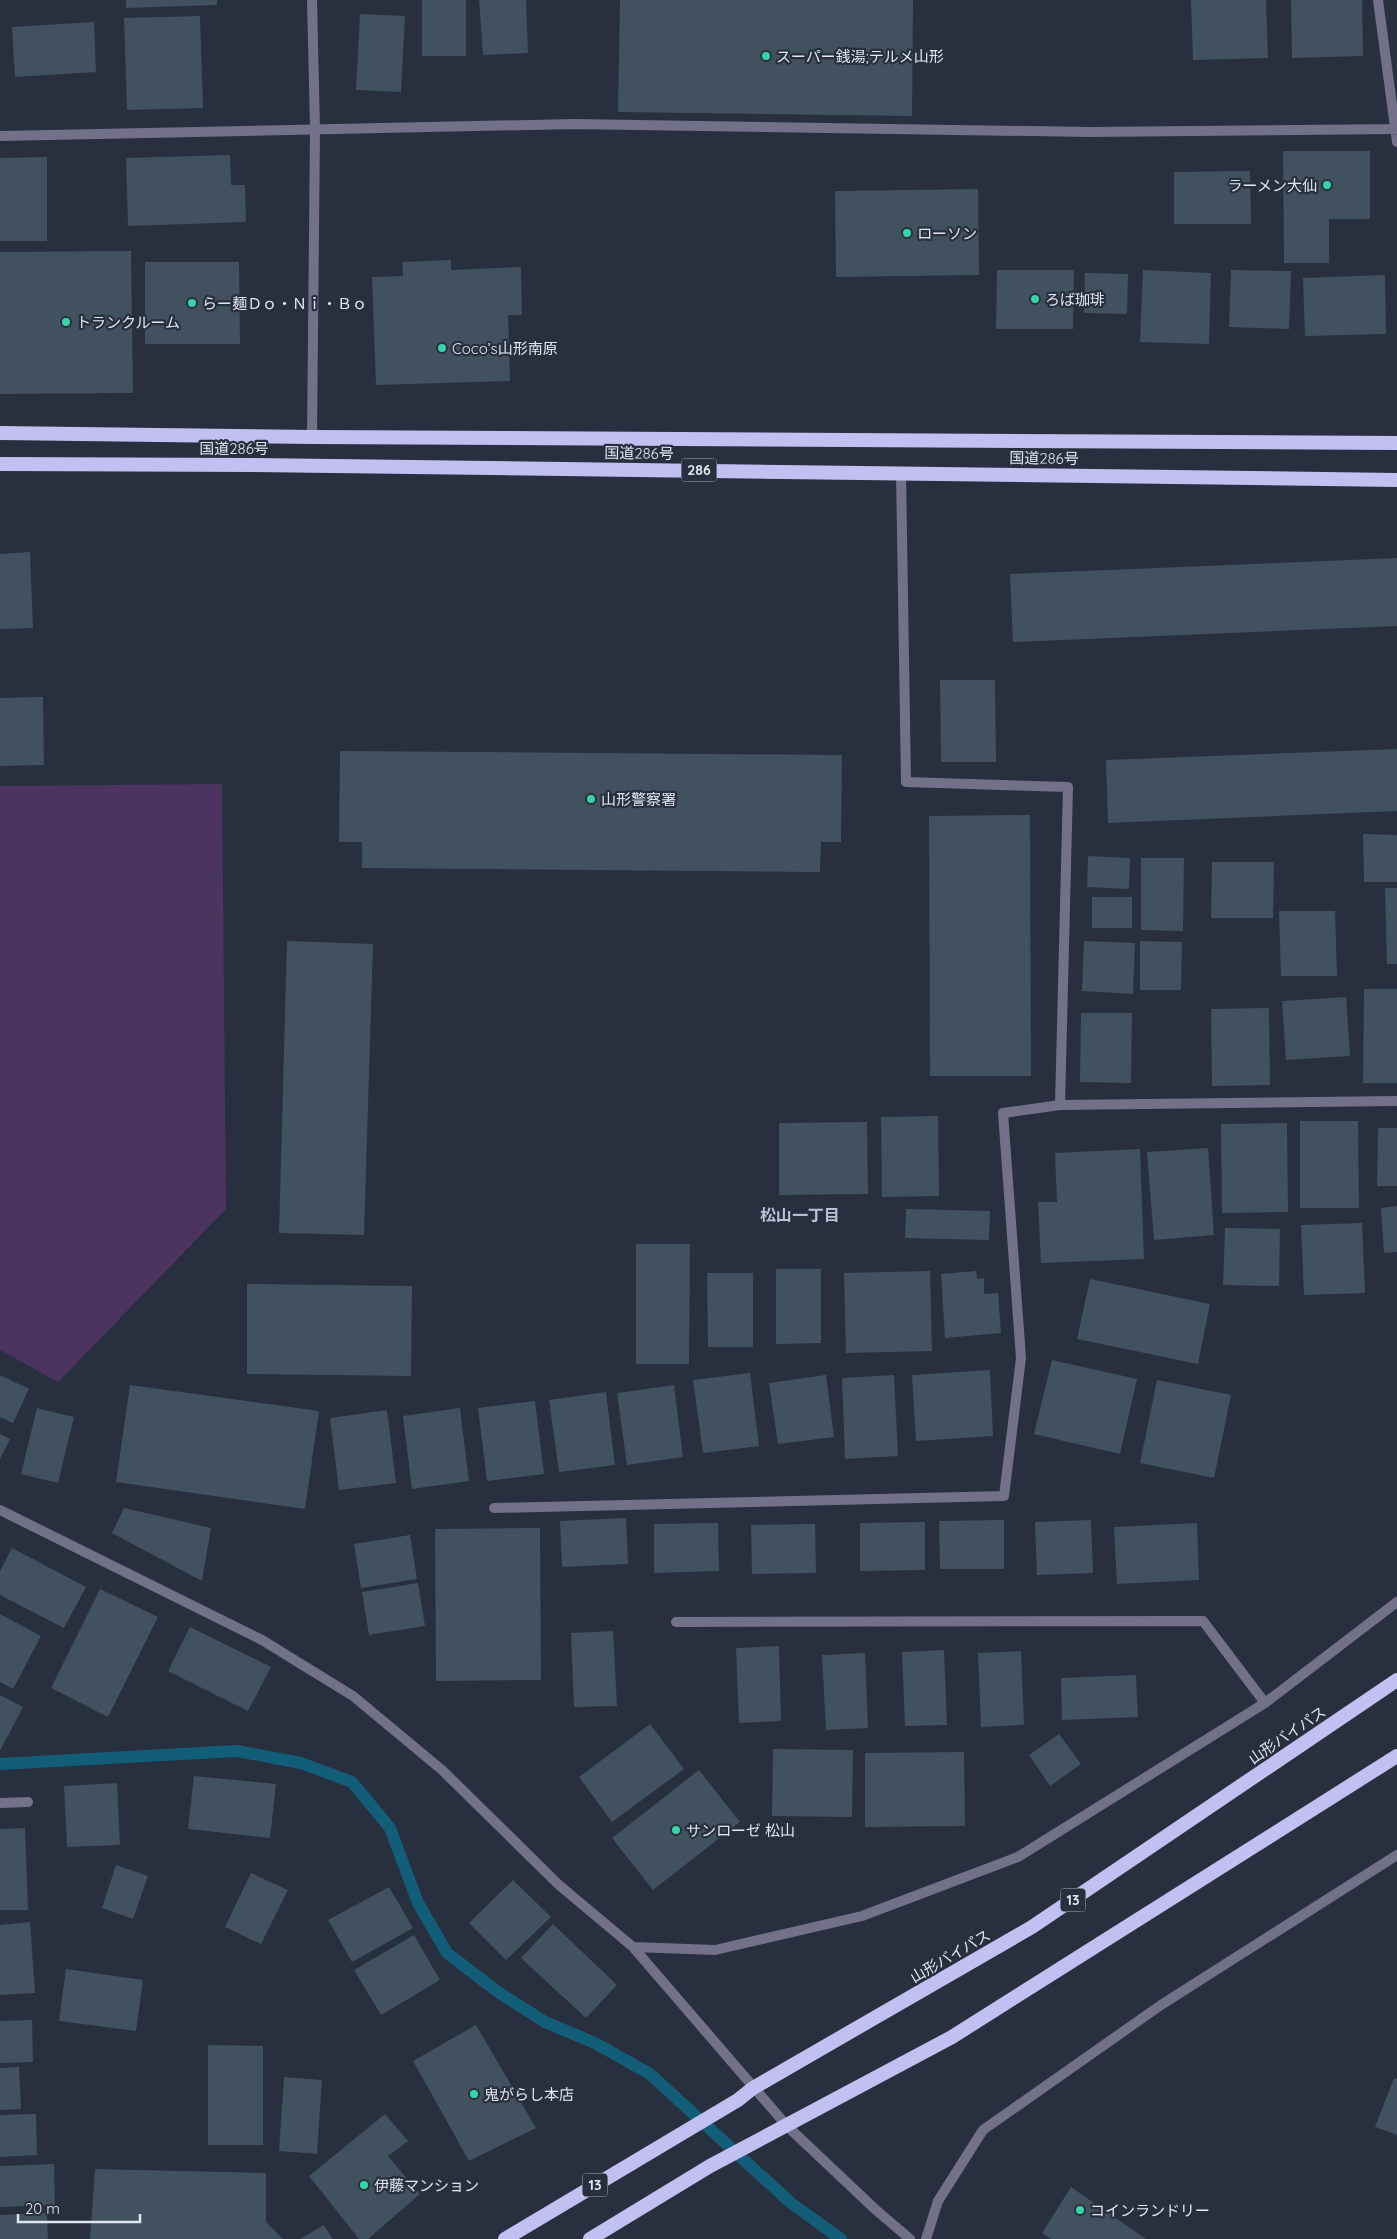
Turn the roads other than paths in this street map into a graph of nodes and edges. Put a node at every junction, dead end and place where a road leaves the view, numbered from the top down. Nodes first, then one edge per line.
1 (312, 0) edge
2 (1378, 0) edge
3 (315, 129) junction
4 (1396, 129) edge
5 (0, 136) edge
6 (1397, 142) edge
7 (0, 433) edge
8 (312, 437) junction
9 (1397, 443) edge
10 (0, 464) edge
11 (901, 472) junction
12 (1397, 480) edge
13 (1397, 1101) edge
14 (1060, 1105) junction
15 (494, 1508) dead end
16 (0, 1510) edge
17 (1397, 1602) edge
18 (676, 1622) dead end
19 (1397, 1680) edge
20 (1265, 1703) junction
21 (1397, 1756) edge
22 (28, 1802) dead end
23 (0, 1803) edge
24 (1397, 1855) edge
25 (632, 1947) junction
26 (753, 2088) junction
27 (787, 2126) junction
28 (505, 2239) edge
29 (590, 2239) edge
30 (910, 2239) edge
31 (926, 2239) edge

1 - 3 street
2 - 4 street
3 - 4 street
3 - 5 street
3 - 8 street
4 - 6 street
7 - 8 highway, 国道286号 / 286
8 - 9 highway, 国道286号 / 286
10 - 11 highway, 国道286号 / 286
11 - 12 highway, 国道286号 / 286
11 - 14 street
13 - 14 street
14 - 15 street
16 - 25 street
17 - 20 street
18 - 20 street
19 - 26 highway, 山形バイパス / 13
20 - 25 street
21 - 27 highway
22 - 23 street
24 - 31 street
25 - 26 street
26 - 27 street
26 - 28 highway, 山形バイパス / 13
27 - 29 highway
27 - 30 street

